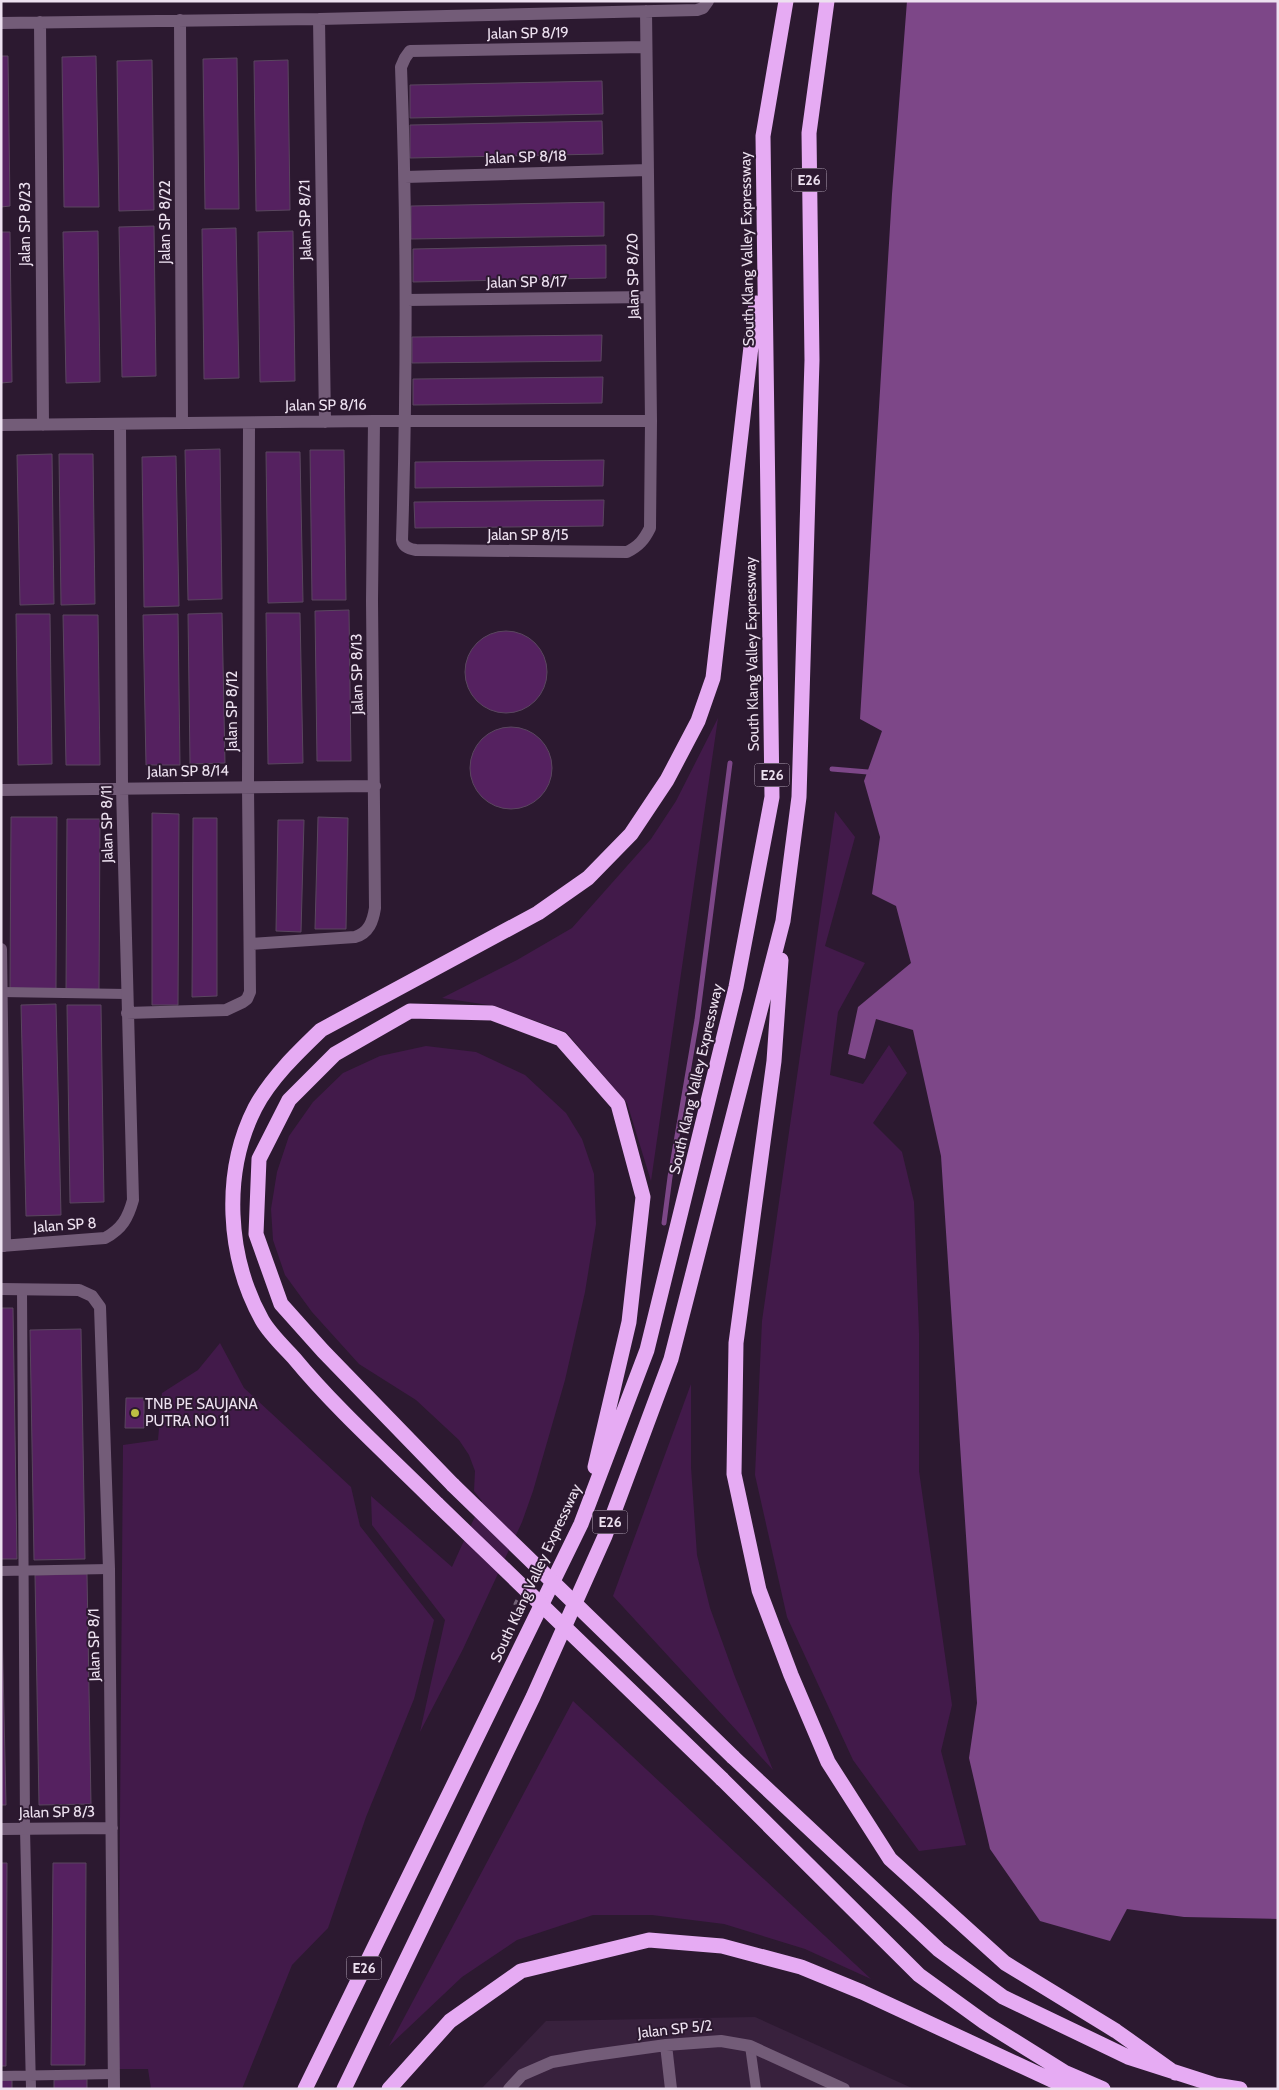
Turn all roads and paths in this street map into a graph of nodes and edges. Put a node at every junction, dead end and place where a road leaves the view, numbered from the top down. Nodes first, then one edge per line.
1 (708, 1) edge
2 (786, 1) edge
3 (827, 1) edge
4 (646, 11) junction
5 (319, 19) junction
6 (180, 20) junction
7 (40, 22) junction
8 (1, 23) edge
9 (646, 47) junction
10 (648, 170) junction
11 (406, 176) junction
12 (764, 241) junction
13 (650, 297) junction
14 (406, 300) junction
15 (374, 421) junction
16 (406, 421) junction
17 (651, 421) junction
18 (249, 422) junction
19 (324, 422) junction
20 (182, 423) junction
21 (120, 424) junction
22 (1, 425) edge
23 (43, 425) junction
24 (645, 540) joint
25 (375, 786) junction
26 (248, 787) junction
27 (122, 788) junction
28 (1, 790) edge
29 (783, 921) junction
30 (250, 944) junction
31 (1, 949) edge
32 (2, 992) edge
33 (127, 994) junction
34 (127, 1013) junction
35 (125, 1222) joint
36 (3, 1246) edge
37 (1, 1289) edge
38 (22, 1289) junction
39 (581, 1524) junction
40 (109, 1568) junction
41 (1, 1571) edge
42 (23, 1571) junction
43 (112, 1828) junction
44 (1, 1829) edge
45 (25, 1829) junction
46 (666, 2045) junction
47 (750, 2046) junction
48 (1175, 2073) junction
49 (114, 2074) junction
50 (31, 2075) junction
51 (1, 2076) edge
52 (31, 2089) edge
53 (114, 2089) edge
54 (305, 2089) edge
55 (344, 2089) edge
56 (389, 2089) edge
57 (509, 2089) edge
58 (672, 2089) edge
59 (756, 2089) edge
60 (844, 2089) edge
61 (1077, 2089) edge
62 (1103, 2089) edge
63 (1240, 2089) edge

1 - 4 street
2 - 12 highway, South Klang Valley Expressway / E26
3 - 29 highway, E26
4 - 5 street
4 - 9 street, Jalan SP 8/20
5 - 6 street
5 - 19 street, Jalan SP 8/21
6 - 7 street
6 - 20 street, Jalan SP 8/22
7 - 8 street
7 - 23 street, Jalan SP 8/23
9 - 10 street, Jalan SP 8/20
9 - 11 street, Jalan SP 8/19
10 - 11 street, Jalan SP 8/18
10 - 13 street, Jalan SP 8/20
11 - 14 street
12 - 39 highway, South Klang Valley Expressway / E26
12 - 62 highway, bridge
13 - 14 street, Jalan SP 8/17
13 - 17 street, Jalan SP 8/20
14 - 16 street
15 - 16 street, Jalan SP 8/16
15 - 19 street, Jalan SP 8/16
15 - 25 street, Jalan SP 8/13
16 - 17 street, Jalan SP 8/16
16 - 24 street, Jalan SP 8/15
17 - 24 street, Jalan SP 8/20
18 - 19 street, Jalan SP 8/16
18 - 20 street, Jalan SP 8/16
18 - 26 street, Jalan SP 8/12
20 - 21 street, Jalan SP 8/16
21 - 23 street, Jalan SP 8/16
21 - 27 street, Jalan SP 8/11
22 - 23 street, Jalan SP 8/16
25 - 26 street, Jalan SP 8/14
25 - 30 street, Jalan SP 8/13
26 - 27 street, Jalan SP 8/14
26 - 30 street, Jalan SP 8/12
27 - 28 street, Jalan SP 8/14
27 - 33 street, Jalan SP 8/11
29 - 48 highway
29 - 55 highway, E26
30 - 34 street, Jalan SP 8/12
31 - 32 street
32 - 33 lane
32 - 36 street
33 - 34 street, Jalan SP 8/11
34 - 35 street, Jalan SP 8/11
35 - 36 street, Jalan SP 8
37 - 38 street, Jalan SP 8/1
38 - 40 street, Jalan SP 8/1
38 - 42 lane
39 - 48 highway, bridge
39 - 54 highway, South Klang Valley Expressway / E26
40 - 42 lane
40 - 43 street, Jalan SP 8/1
41 - 42 lane
42 - 45 lane
43 - 45 street, Jalan SP 8/3
43 - 49 street, Jalan SP 8/1
44 - 45 street, Jalan SP 8/3
45 - 50 lane
46 - 47 street, Jalan SP 5/2
46 - 57 street, Jalan SP 5/2
46 - 58 street
47 - 59 lane
47 - 60 street, Jalan SP 5/2
48 - 63 highway
49 - 50 lane
49 - 53 street, Jalan SP 8/1
50 - 51 lane
50 - 52 lane
56 - 61 highway

